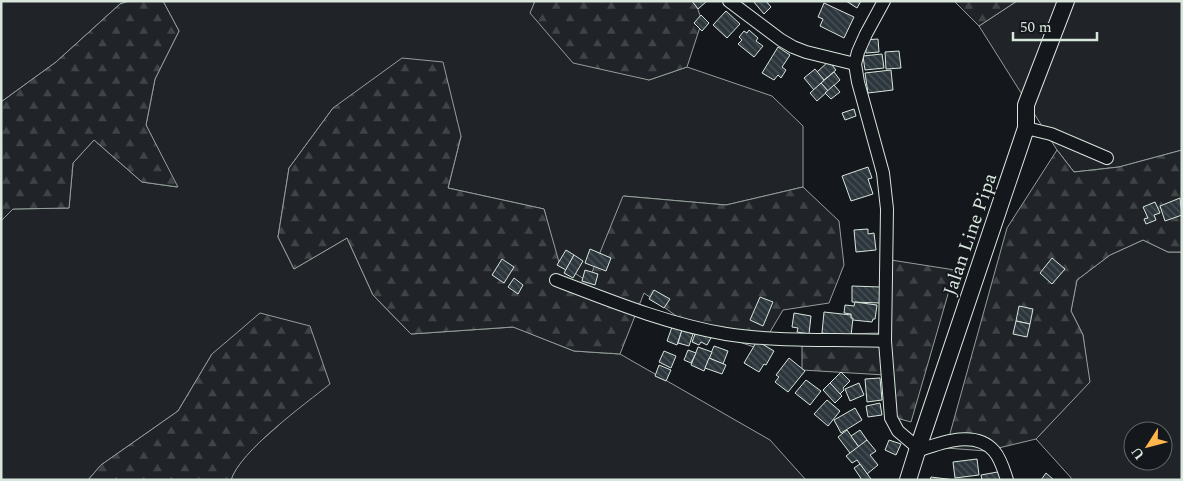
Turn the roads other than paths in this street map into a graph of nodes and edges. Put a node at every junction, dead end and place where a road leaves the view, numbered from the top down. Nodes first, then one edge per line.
1 (729, 1) edge
2 (884, 1) edge
3 (1066, 1) edge
4 (855, 64) junction
5 (1026, 128) junction
6 (1107, 158) dead end
7 (556, 280) dead end
8 (885, 341) junction
9 (917, 450) junction
10 (908, 480) edge
11 (1008, 480) edge

1 - 4 street
2 - 4 street
3 - 5 main road, Jalan Line Pipa
4 - 8 street
5 - 6 street
5 - 9 main road, Jalan Line Pipa
7 - 8 street
8 - 9 street
9 - 10 main road, Jalan Line Pipa
9 - 11 street

